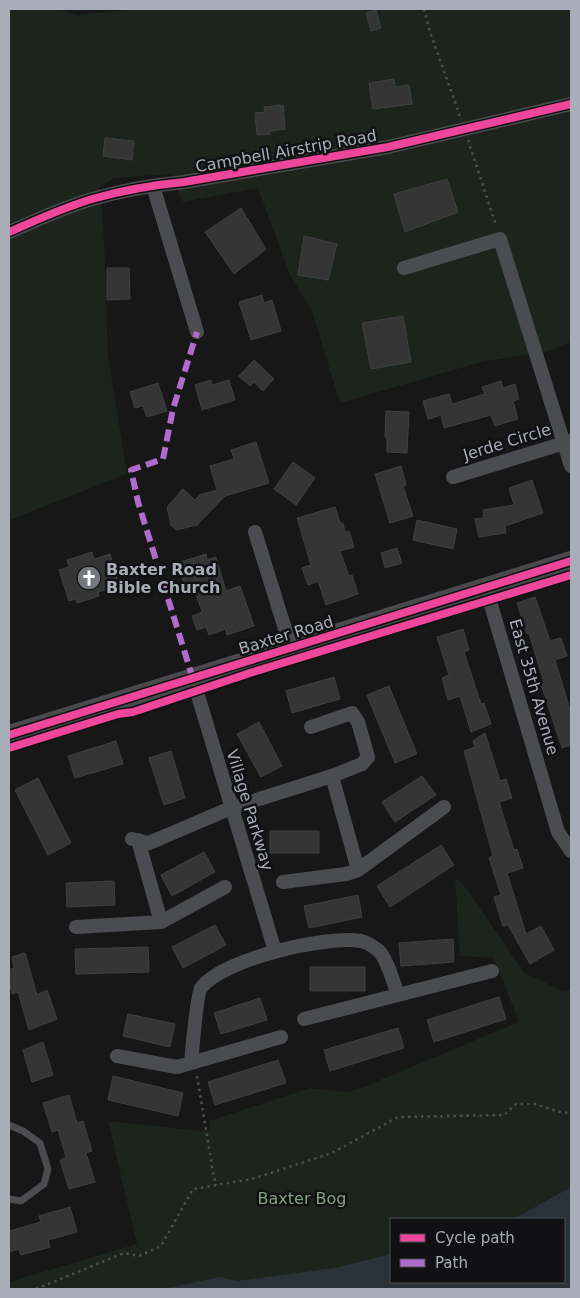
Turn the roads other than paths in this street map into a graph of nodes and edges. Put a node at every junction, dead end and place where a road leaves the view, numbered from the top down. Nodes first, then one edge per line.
1 (571, 104) edge
2 (153, 186) junction
3 (9, 232) edge
4 (404, 268) dead end
5 (197, 332) dead end
6 (568, 442) edge
7 (571, 466) edge
8 (453, 477) dead end
9 (255, 532) dead end
10 (571, 561) edge
11 (486, 588) junction
12 (291, 648) junction
13 (193, 679) junction
14 (311, 727) dead end
15 (9, 735) edge
16 (332, 776) junction
17 (444, 807) dead end
18 (231, 808) junction
19 (571, 851) edge
20 (358, 870) junction
21 (283, 882) dead end
22 (225, 887) dead end
23 (161, 922) junction
24 (76, 927) dead end
25 (275, 951) junction
26 (492, 971) dead end
27 (398, 995) junction
28 (304, 1019) dead end
29 (281, 1037) dead end
30 (117, 1056) dead end
31 (191, 1063) junction
32 (9, 1125) edge
33 (9, 1199) edge

1 - 2 street, Campbell Airstrip Road
2 - 3 street, Campbell Airstrip Road
2 - 5 street
4 - 6 street
6 - 7 street
6 - 8 street, Jerde Circle
9 - 12 street
10 - 11 street, Baxter Road
11 - 12 street, Baxter Road
11 - 19 street, East 35th Avenue
12 - 13 street, Baxter Road
13 - 15 street, Baxter Road
13 - 18 street, Village Parkway
14 - 16 street
16 - 18 street
16 - 20 street
17 - 20 street
18 - 23 street
18 - 25 street, Village Parkway
20 - 21 street
22 - 23 street
23 - 24 street
25 - 27 street
25 - 31 street
26 - 27 street
27 - 28 street
29 - 31 street
30 - 31 street
32 - 33 lane

